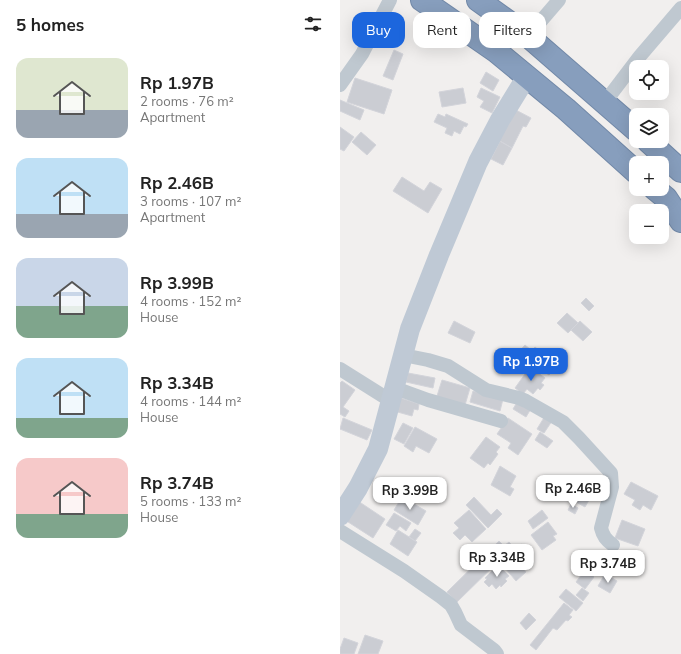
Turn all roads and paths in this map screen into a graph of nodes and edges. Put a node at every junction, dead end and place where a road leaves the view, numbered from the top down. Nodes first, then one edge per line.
1 (390, 0) edge
2 (422, 0) edge
3 (478, 0) edge
4 (559, 0) edge
5 (681, 8) edge
6 (495, 12) edge
7 (546, 15) edge
8 (542, 48) edge
9 (527, 76) junction
10 (340, 85) edge
11 (605, 102) junction
12 (629, 124) edge
13 (656, 148) edge
14 (629, 166) edge
15 (681, 171) edge
16 (664, 196) edge
17 (681, 221) edge
18 (403, 355) junction
19 (340, 369) edge
20 (393, 394) junction
21 (501, 421) dead end
22 (340, 516) edge
23 (340, 531) edge
24 (613, 545) dead end
25 (497, 654) edge

1 - 10 street
2 - 9 highway
3 - 6 highway
4 - 7 street
5 - 11 street
8 - 11 highway
9 - 14 highway
9 - 18 street
11 - 12 highway
13 - 15 highway
16 - 17 highway
18 - 20 street
18 - 24 street
19 - 20 street
20 - 21 street
20 - 22 street
23 - 25 street

